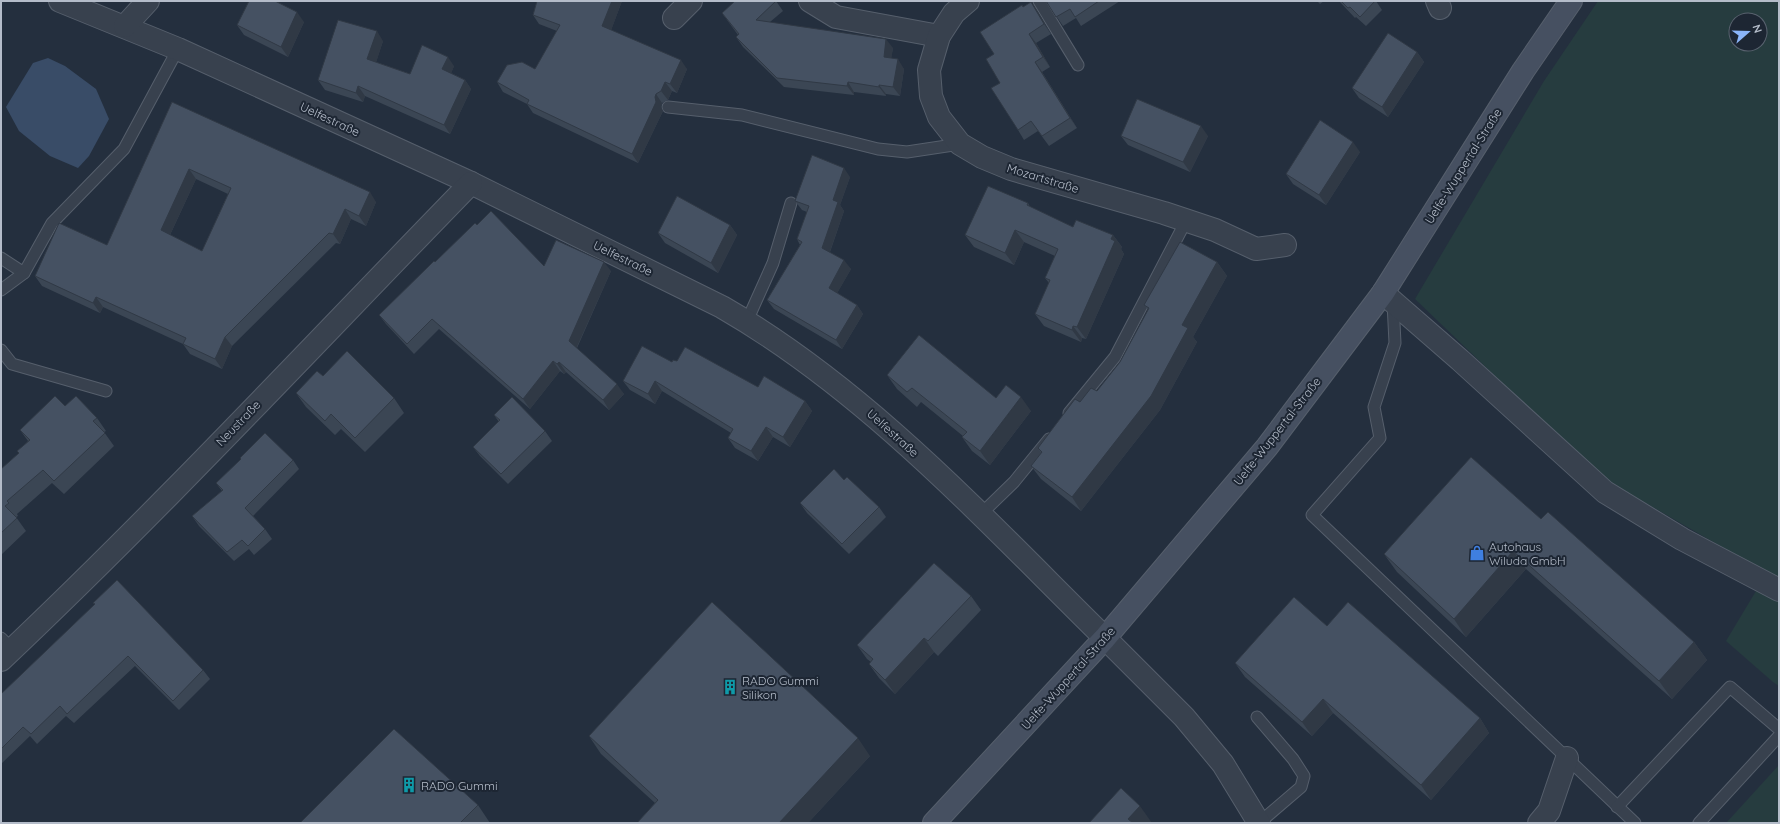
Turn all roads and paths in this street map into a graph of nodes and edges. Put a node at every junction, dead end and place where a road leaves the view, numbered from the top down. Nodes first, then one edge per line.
1 (60, 1) edge
2 (148, 1) edge
3 (691, 1) edge
4 (810, 1) edge
5 (968, 1) edge
6 (1039, 1) edge
7 (1571, 1) edge
8 (674, 18) dead end
9 (125, 26) junction
10 (939, 36) junction
11 (178, 49) junction
12 (1078, 65) dead end
13 (668, 107) dead end
14 (960, 144) junction
15 (471, 183) junction
16 (790, 203) dead end
17 (1186, 221) junction
18 (1286, 245) dead end
19 (1, 258) edge
20 (24, 273) junction
21 (1, 290) edge
22 (1388, 298) junction
23 (747, 321) junction
24 (1, 350) edge
25 (106, 392) dead end
26 (980, 515) junction
27 (1779, 590) edge
28 (1105, 638) junction
29 (5, 649) edge
30 (1257, 717) dead end
31 (1779, 729) edge
32 (1779, 736) edge
33 (1567, 758) junction
34 (1617, 807) junction
35 (934, 823) edge
36 (1259, 823) edge
37 (1539, 823) edge
38 (1635, 823) edge
39 (1700, 823) edge

1 - 9 street, Uelfestraße
2 - 9 street
3 - 8 street
4 - 10 street
5 - 10 street, Mozartstraße
6 - 12 lane
7 - 22 main road, Uelfe-Wuppertal-Straße
9 - 11 street, Uelfestraße
10 - 14 street, Mozartstraße
11 - 15 street, Uelfestraße
11 - 20 lane
13 - 14 lane
14 - 17 street, Mozartstraße
15 - 23 street, Uelfestraße
15 - 29 street, Neustraße
16 - 23 lane
17 - 18 street, Mozartstraße
17 - 26 lane
19 - 20 lane
20 - 21 lane
22 - 27 street
22 - 28 main road, Uelfe-Wuppertal-Straße
22 - 33 lane
23 - 26 street, Uelfestraße
24 - 25 lane
26 - 28 street, Uelfestraße
28 - 35 main road, Uelfe-Wuppertal-Straße
28 - 36 street, Uelfestraße
30 - 36 lane
31 - 34 lane
32 - 39 lane
33 - 34 lane
33 - 37 street
34 - 38 lane

